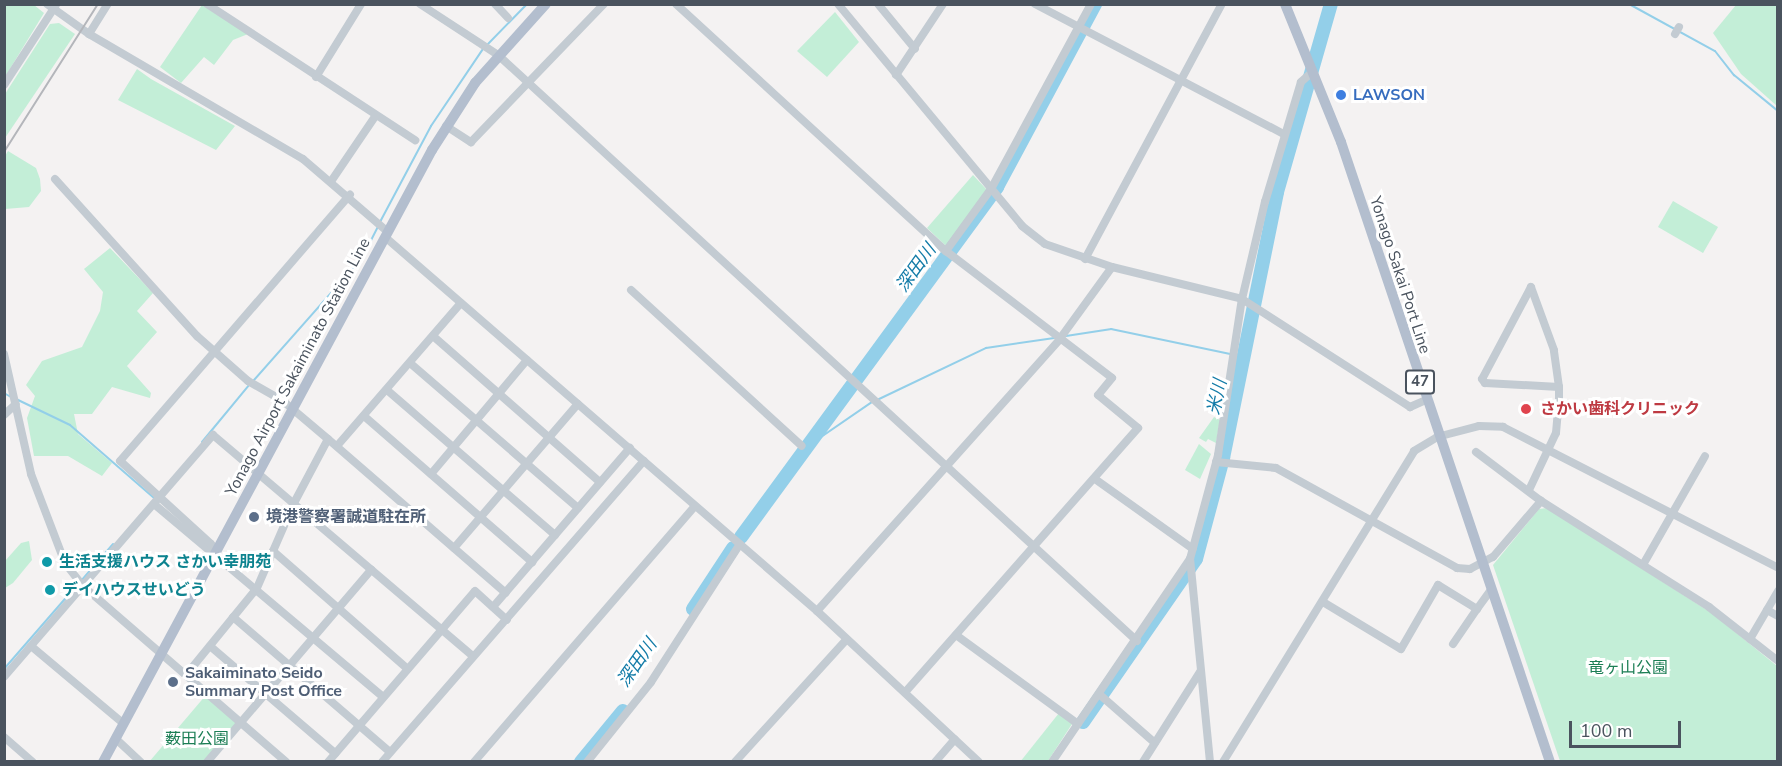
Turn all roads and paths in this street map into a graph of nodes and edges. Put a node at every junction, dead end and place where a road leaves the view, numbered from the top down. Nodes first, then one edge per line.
1 (108, 4) edge
2 (361, 4) edge
3 (420, 4) edge
4 (495, 4) edge
5 (546, 4) edge
6 (604, 4) edge
7 (676, 4) edge
8 (838, 4) edge
9 (878, 4) edge
10 (942, 4) edge
11 (1035, 4) edge
12 (1091, 4) edge
13 (1222, 4) edge
14 (1285, 4) edge
15 (52, 6) edge
16 (213, 6) edge
17 (508, 18) dead end
18 (1079, 27) junction
19 (89, 34) junction
20 (915, 49) junction
21 (498, 56) junction
22 (1312, 72) junction
23 (896, 75) junction
24 (316, 77) junction
25 (1180, 81) junction
26 (527, 83) junction
27 (4, 85) edge
28 (376, 115) junction
29 (446, 126) junction
30 (1284, 134) junction
31 (415, 140) dead end
32 (56, 179) dead end
33 (332, 180) junction
34 (991, 189) junction
35 (350, 195) junction
36 (386, 234) junction
37 (946, 251) junction
38 (1085, 259) junction
39 (1112, 267) junction
40 (631, 290) dead end
41 (1242, 299) junction
42 (461, 303) junction
43 (433, 336) junction
44 (1059, 340) junction
45 (214, 351) junction
46 (4, 354) edge
47 (527, 360) junction
48 (410, 363) junction
49 (1559, 387) junction
50 (387, 390) junction
51 (499, 393) junction
52 (1426, 400) junction
53 (16, 404) junction
54 (578, 404) junction
55 (293, 409) junction
56 (4, 415) edge
57 (364, 416) junction
58 (476, 420) junction
59 (1437, 436) junction
60 (549, 438) junction
61 (328, 439) junction
62 (337, 446) junction
63 (802, 446) dead end
64 (453, 447) junction
65 (630, 448) junction
66 (1550, 449) junction
67 (1476, 452) dead end
68 (1705, 456) dead end
69 (644, 461) junction
70 (1216, 462) junction
71 (527, 464) junction
72 (948, 466) junction
73 (260, 473) junction
74 (431, 474) junction
75 (1095, 479) junction
76 (600, 482) junction
77 (504, 490) junction
78 (1529, 490) junction
79 (157, 501) junction
80 (1541, 501) junction
81 (294, 502) junction
82 (695, 506) junction
83 (578, 508) junction
84 (1671, 512) junction
85 (481, 517) junction
86 (1372, 523) junction
87 (555, 535) junction
88 (740, 544) junction
89 (1035, 547) junction
90 (454, 548) junction
91 (1193, 549) junction
92 (273, 551) junction
93 (215, 553) junction
94 (1190, 559) junction
95 (532, 562) junction
96 (1644, 563) junction
97 (1482, 566) junction
98 (1778, 568) edge
99 (371, 570) junction
100 (81, 584) junction
101 (257, 588) junction
102 (1491, 590) junction
103 (1778, 591) edge
104 (506, 593) junction
105 (1323, 602) junction
106 (493, 607) junction
107 (339, 608) junction
108 (1477, 609) junction
109 (1767, 610) junction
110 (817, 611) junction
111 (1778, 616) edge
112 (233, 617) junction
113 (507, 620) junction
114 (442, 629) junction
115 (956, 635) junction
116 (314, 637) junction
117 (847, 639) junction
118 (1750, 639) junction
119 (1137, 640) junction
120 (1453, 644) dead end
121 (31, 646) junction
122 (210, 646) junction
123 (162, 654) junction
124 (473, 656) junction
125 (1778, 661) edge
126 (290, 665) junction
127 (408, 669) junction
128 (1200, 672) junction
129 (186, 675) junction
130 (4, 677) edge
131 (905, 692) junction
132 (265, 694) junction
133 (1099, 694) junction
134 (383, 697) junction
135 (241, 722) junction
136 (124, 724) junction
137 (360, 724) junction
138 (1078, 724) junction
139 (4, 737) edge
140 (116, 739) junction
141 (955, 739) junction
142 (1155, 742) junction
143 (390, 752) junction
144 (335, 753) junction
145 (210, 760) edge
146 (33, 762) edge
147 (102, 762) edge
148 (141, 762) edge
149 (286, 762) edge
150 (328, 762) edge
151 (382, 762) edge
152 (474, 762) edge
153 (587, 762) edge
154 (735, 762) edge
155 (935, 762) edge
156 (980, 762) edge
157 (1052, 762) edge
158 (1143, 762) edge
159 (1210, 762) edge
160 (1223, 762) edge
161 (1550, 762) edge

1 - 19 street
2 - 24 street
3 - 21 street
4 - 17 street
5 - 21 main road, Yonago Airport Sakaiminato Station Line
6 - 26 street
7 - 37 street
8 - 23 street
9 - 20 street
10 - 20 street
11 - 18 street
12 - 18 street
13 - 25 street
14 - 22 main road, Yonago Sakai Port Line / 47
15 - 19 street
15 - 27 street
16 - 24 street
18 - 25 street
18 - 34 street
19 - 33 street
20 - 23 street
21 - 26 street
21 - 29 main road, Yonago Airport Sakaiminato Station Line
22 - 30 street
22 - 52 main road, Yonago Sakai Port Line / 47
23 - 34 street
24 - 28 street
25 - 30 street
25 - 38 street
26 - 29 street
26 - 72 street
28 - 31 street
28 - 33 street
29 - 36 main road, Yonago Airport Sakaiminato Station Line
30 - 41 street
32 - 45 street
33 - 35 street
34 - 37 street
34 - 38 street
35 - 36 street
35 - 45 street
36 - 42 street
36 - 55 main road, Yonago Airport Sakaiminato Station Line
37 - 44 street
38 - 39 street
39 - 41 street
39 - 44 street
40 - 63 street
41 - 52 street
41 - 70 street
42 - 43 street
42 - 47 street
43 - 48 street
43 - 51 street
44 - 72 street
44 - 75 street
45 - 55 street
45 - 79 street
46 - 53 street
47 - 51 street
47 - 54 street
48 - 50 street
48 - 58 street
49 - 49 street
49 - 66 street
50 - 57 street
50 - 64 street
51 - 58 street
51 - 60 street
52 - 59 main road, Yonago Sakai Port Line / 47
53 - 56 street
53 - 100 street
54 - 60 street
54 - 65 street
55 - 61 street
55 - 73 main road, Yonago Airport Sakaiminato Station Line
57 - 62 street
57 - 74 street
58 - 64 street
58 - 71 street
59 - 66 street
59 - 86 street
59 - 97 main road, Yonago Sakai Port Line / 47
60 - 71 street
60 - 76 street
61 - 62 street
61 - 81 street
62 - 90 street
64 - 74 street
64 - 77 street
65 - 69 street
65 - 76 street
66 - 78 street
66 - 84 street
67 - 78 street
68 - 84 street
69 - 82 street
69 - 113 street
70 - 86 street
70 - 91 street
71 - 77 street
71 - 83 street
72 - 89 street
72 - 110 street
73 - 79 street
73 - 81 street
73 - 93 main road, Yonago Airport Sakaiminato Station Line
74 - 85 street
75 - 89 street
75 - 91 street
76 - 83 street
77 - 85 street
77 - 87 street
78 - 80 street
79 - 93 street
79 - 100 street
80 - 96 street
80 - 97 street
81 - 92 street
81 - 99 street
82 - 88 street
82 - 152 street
83 - 87 street
84 - 96 street
84 - 98 street
85 - 90 street
85 - 95 street
86 - 97 street
86 - 105 street
87 - 95 street
88 - 110 street
88 - 153 street
89 - 115 street
89 - 119 street
90 - 104 street
91 - 94 street
92 - 101 street
92 - 107 street
93 - 101 street
93 - 123 main road, Yonago Airport Sakaiminato Station Line
94 - 119 street
94 - 128 street
95 - 104 street
96 - 118 street
97 - 102 main road, Yonago Sakai Port Line / 47
99 - 107 street
99 - 114 street
100 - 121 street
100 - 123 street
101 - 112 street
101 - 116 street
102 - 108 street
102 - 161 main road, Yonago Sakai Port Line / 47
103 - 109 street
104 - 106 street
105 - 108 street
105 - 160 street
106 - 113 street
106 - 114 street
107 - 116 street
107 - 127 street
108 - 120 street
109 - 111 street
109 - 118 street
110 - 117 street
112 - 122 street
112 - 126 street
113 - 124 street
114 - 124 street
114 - 127 street
115 - 131 street
115 - 138 street
116 - 126 street
116 - 134 street
117 - 131 street
117 - 154 street
118 - 125 street
119 - 133 street
121 - 130 street
121 - 136 street
122 - 129 street
122 - 132 street
123 - 129 street
123 - 136 main road, Yonago Airport Sakaiminato Station Line
124 - 143 street
126 - 132 street
126 - 137 street
127 - 134 street
128 - 142 street
128 - 159 street
129 - 135 street
131 - 141 street
132 - 135 street
132 - 144 street
133 - 138 street
133 - 142 street
134 - 137 street
135 - 145 street
135 - 149 street
136 - 140 main road, Yonago Airport Sakaiminato Station Line
137 - 143 street
137 - 144 street
138 - 157 street
139 - 146 street
140 - 147 main road, Yonago Airport Sakaiminato Station Line
140 - 148 street
141 - 155 street
141 - 156 street
142 - 158 street
143 - 151 street
144 - 150 street

